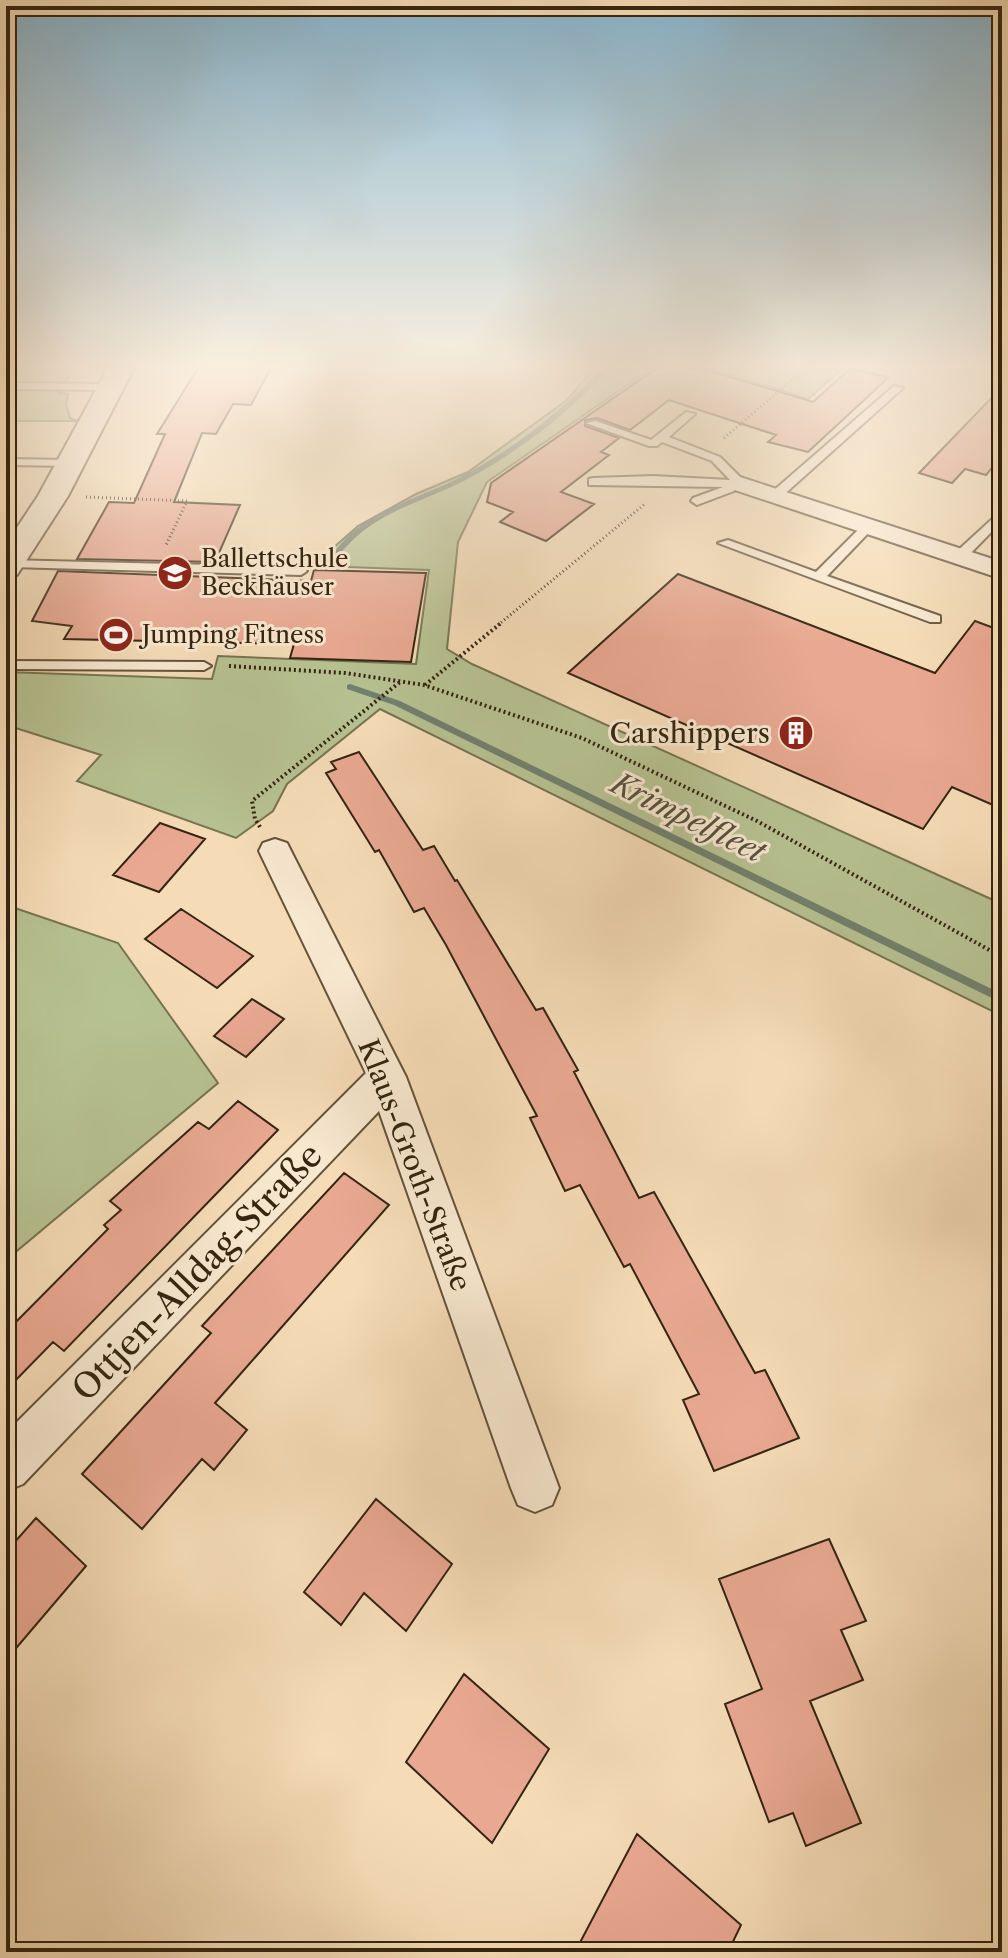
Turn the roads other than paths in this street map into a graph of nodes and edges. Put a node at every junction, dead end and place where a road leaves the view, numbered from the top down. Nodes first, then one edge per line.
1 (73, 459) edge
2 (716, 459) edge
3 (817, 459) edge
4 (6, 462) edge
5 (71, 463) junction
6 (593, 482) dead end
7 (740, 484) junction
8 (776, 495) junction
9 (697, 501) dead end
10 (1002, 514) edge
11 (869, 526) junction
12 (724, 543) dead end
13 (959, 557) junction
14 (8, 565) edge
15 (301, 571) dead end
16 (1002, 571) edge
17 (818, 577) junction
18 (935, 619) dead end
19 (6, 665) edge
20 (204, 666) road end
21 (275, 851) road end
22 (387, 1077) junction
23 (6, 1467) edge
24 (535, 1488) dead end

1 - 5 street
2 - 7 lane
3 - 8 lane
4 - 5 lane
5 - 14 street
6 - 7 lane
7 - 8 street
7 - 9 lane
8 - 11 street
10 - 13 lane
11 - 13 street
11 - 17 lane
12 - 17 lane
13 - 16 street
14 - 15 lane
17 - 18 lane
19 - 20 lane
21 - 22 street, Klaus-Groth-Straße
22 - 23 street, Ottjen-Alldag-Straße
22 - 24 street, Klaus-Groth-Straße

